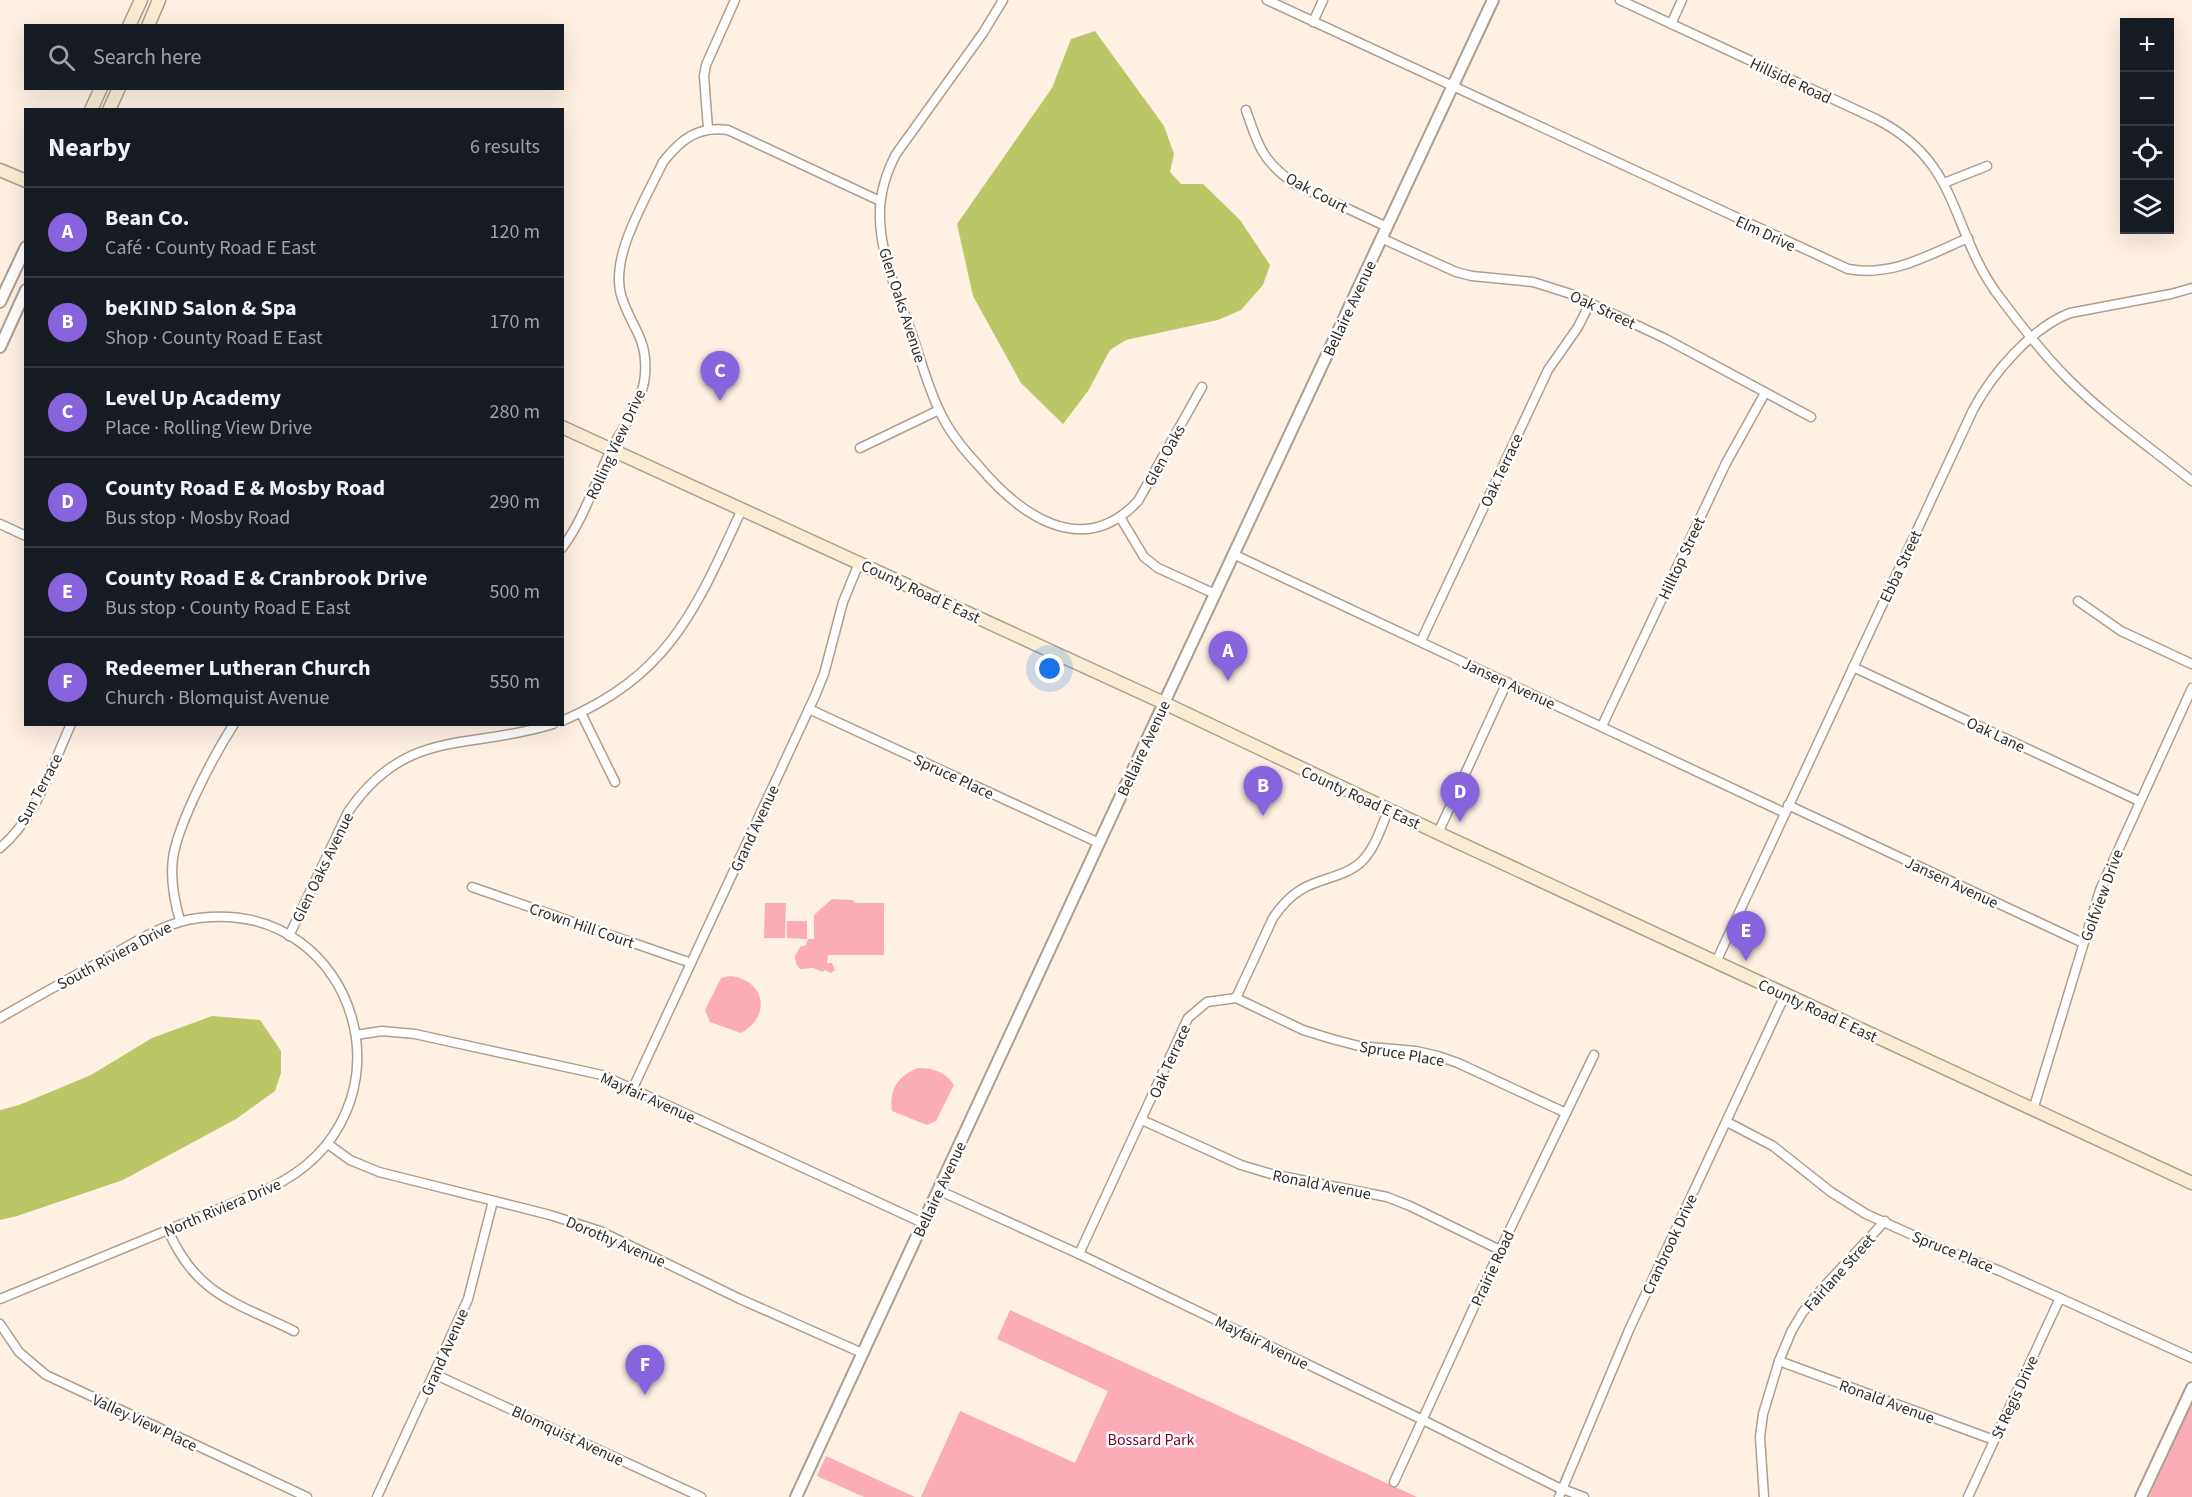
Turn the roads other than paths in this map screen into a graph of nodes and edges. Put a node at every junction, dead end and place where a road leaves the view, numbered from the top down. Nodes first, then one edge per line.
1 (141, 0) edge
2 (159, 0) edge
3 (735, 0) edge
4 (1003, 0) edge
5 (1267, 0) edge
6 (1323, 0) edge
7 (1493, 0) edge
8 (1620, 0) edge
9 (1682, 0) edge
10 (1313, 22) junction
11 (130, 24) edge
12 (149, 24) edge
13 (1671, 24) junction
14 (1452, 87) junction
15 (100, 90) edge
16 (118, 90) edge
17 (92, 108) edge
18 (110, 108) edge
19 (1246, 110) dead end
20 (708, 129) junction
21 (1987, 166) dead end
22 (0, 170) edge
23 (24, 180) edge
24 (1944, 183) junction
25 (880, 201) junction
26 (1387, 227) junction
27 (1381, 238) junction
28 (1968, 238) junction
29 (24, 252) edge
30 (2192, 288) edge
31 (24, 294) edge
32 (0, 302) edge
33 (1590, 303) junction
34 (2032, 338) junction
35 (0, 347) edge
36 (1202, 387) dead end
37 (1765, 393) junction
38 (939, 410) junction
39 (1811, 417) dead end
40 (564, 428) edge
41 (860, 448) dead end
42 (612, 449) junction
43 (2192, 482) edge
44 (742, 509) junction
45 (1120, 517) junction
46 (0, 524) edge
47 (24, 535) edge
48 (564, 545) edge
49 (1233, 554) junction
50 (859, 563) junction
51 (1215, 594) junction
52 (2078, 601) dead end
53 (1421, 641) junction
54 (2192, 664) edge
55 (1853, 667) junction
56 (1507, 682) junction
57 (2192, 688) edge
58 (1164, 703) junction
59 (809, 709) junction
60 (581, 713) junction
61 (564, 720) edge
62 (70, 726) edge
63 (233, 726) edge
64 (545, 726) edge
65 (1602, 726) junction
66 (615, 782) dead end
67 (2139, 801) junction
68 (1389, 809) junction
69 (1787, 809) junction
70 (1438, 833) junction
71 (1099, 843) junction
72 (0, 848) edge
73 (472, 887) dead end
74 (180, 921) junction
75 (288, 936) junction
76 (2083, 943) junction
77 (1716, 962) junction
78 (691, 963) junction
79 (1785, 994) junction
80 (1236, 998) junction
81 (0, 1017) edge
82 (356, 1035) junction
83 (1594, 1055) dead end
84 (633, 1088) junction
85 (2033, 1110) junction
86 (1566, 1113) junction
87 (1142, 1120) junction
88 (1727, 1122) junction
89 (328, 1144) junction
90 (2192, 1183) edge
91 (938, 1190) junction
92 (493, 1201) junction
93 (1884, 1221) junction
94 (923, 1223) junction
95 (168, 1230) junction
96 (1500, 1250) junction
97 (1079, 1254) junction
98 (2060, 1298) junction
99 (0, 1299) edge
100 (0, 1324) edge
101 (294, 1331) dead end
102 (862, 1353) junction
103 (2192, 1358) edge
104 (1779, 1361) junction
105 (434, 1374) junction
106 (2192, 1388) edge
107 (1423, 1419) junction
108 (1994, 1440) junction
109 (1394, 1482) dead end
110 (1561, 1493) edge
111 (307, 1497) edge
112 (377, 1497) edge
113 (701, 1497) edge
114 (796, 1497) edge
115 (1584, 1497) edge
116 (1764, 1497) edge
117 (1968, 1497) edge
118 (2141, 1497) edge

1 - 11 main road
2 - 12 main road
3 - 20 street
4 - 25 street, Glen Oaks Avenue
5 - 10 street, Elm Drive
6 - 10 street
7 - 14 street, Bellaire Avenue
8 - 13 street, Hillside Road
9 - 13 street
10 - 14 street, Elm Drive
13 - 24 street, Hillside Road
14 - 26 street, Bellaire Avenue
14 - 28 street, Elm Drive
15 - 17 main road
16 - 18 main road
19 - 26 street, Oak Court
20 - 25 street
20 - 42 street, Rolling View Drive
21 - 24 street
22 - 23 main road
24 - 28 street, Hillside Road
25 - 38 street, Glen Oaks Avenue
26 - 27 street, Bellaire Avenue
27 - 33 street, Oak Street
27 - 49 street, Bellaire Avenue
28 - 34 street
29 - 32 street
30 - 34 street, Ebba Street
31 - 35 street
33 - 37 street, Oak Street
33 - 53 street, Oak Terrace
34 - 43 street
34 - 55 street, Ebba Street
36 - 45 street, Glen Oaks
37 - 39 street, Oak Street
37 - 65 street, Hilltop Street
38 - 41 street
38 - 45 street, Glen Oaks Avenue
40 - 42 main road, County Road E East
42 - 44 main road, County Road E East
42 - 48 street, Rolling View Drive
44 - 50 main road, County Road E East
44 - 60 street
45 - 51 street
46 - 47 street
49 - 51 street, Bellaire Avenue
49 - 53 street, Jansen Avenue
50 - 58 main road, County Road E East
50 - 59 street, Grand Avenue
51 - 58 street, Bellaire Avenue
52 - 54 street
53 - 56 street, Jansen Avenue
55 - 67 street, Oak Lane
55 - 69 street, Ebba Street
56 - 65 street, Jansen Avenue
56 - 70 street
57 - 67 street, Golfview Drive
58 - 68 main road, County Road E East
58 - 71 street, Bellaire Avenue
59 - 71 street, Spruce Place
59 - 78 street, Grand Avenue
60 - 61 street
60 - 66 street
62 - 72 street, Sun Terrace
63 - 74 street
64 - 75 street, Glen Oaks Avenue
65 - 69 street, Jansen Avenue
67 - 76 street, Golfview Drive
68 - 70 main road, County Road E East
68 - 80 street
69 - 76 street, Jansen Avenue
69 - 77 street, Ebba Street
70 - 77 main road, County Road E East
71 - 91 street, Bellaire Avenue
73 - 78 street, Crown Hill Court
74 - 75 street, South Riviera Drive
74 - 81 street, South Riviera Drive
75 - 82 street, South Riviera Drive
76 - 85 street, Golfview Drive
77 - 79 main road, County Road E East
78 - 84 street, Grand Avenue
79 - 85 main road, County Road E East
79 - 88 street, Cranbrook Drive
80 - 86 street, Spruce Place
80 - 87 street, Oak Terrace
82 - 84 street, Mayfair Avenue
82 - 89 street, North Riviera Drive
83 - 86 street, Prairie Road
84 - 94 street, Mayfair Avenue
85 - 90 main road, County Road E East
86 - 96 street, Prairie Road
87 - 96 street, Ronald Avenue
87 - 97 street, Oak Terrace
88 - 93 street, Spruce Place
88 - 110 street, Cranbrook Drive
89 - 92 street, Dorothy Avenue
89 - 95 street, North Riviera Drive
91 - 94 street, Bellaire Avenue
91 - 97 street, Mayfair Avenue
92 - 102 street, Dorothy Avenue
92 - 105 street, Grand Avenue
93 - 98 street, Spruce Place
93 - 104 street, Fairlane Street
94 - 102 street, Bellaire Avenue
95 - 99 street, North Riviera Drive
95 - 101 street
96 - 107 street, Prairie Road
97 - 107 street, Mayfair Avenue
98 - 103 street, Spruce Place
98 - 108 street, St Regis Drive
100 - 111 street, Valley View Place
102 - 114 street, Bellaire Avenue
104 - 108 street, Ronald Avenue
104 - 116 street, Fairlane Street
105 - 112 street, Grand Avenue
105 - 113 street, Blomquist Avenue
106 - 118 street
107 - 109 street, Prairie Road
107 - 110 street, Mayfair Avenue
108 - 117 street, St Regis Drive
110 - 115 street, Mayfair Avenue

